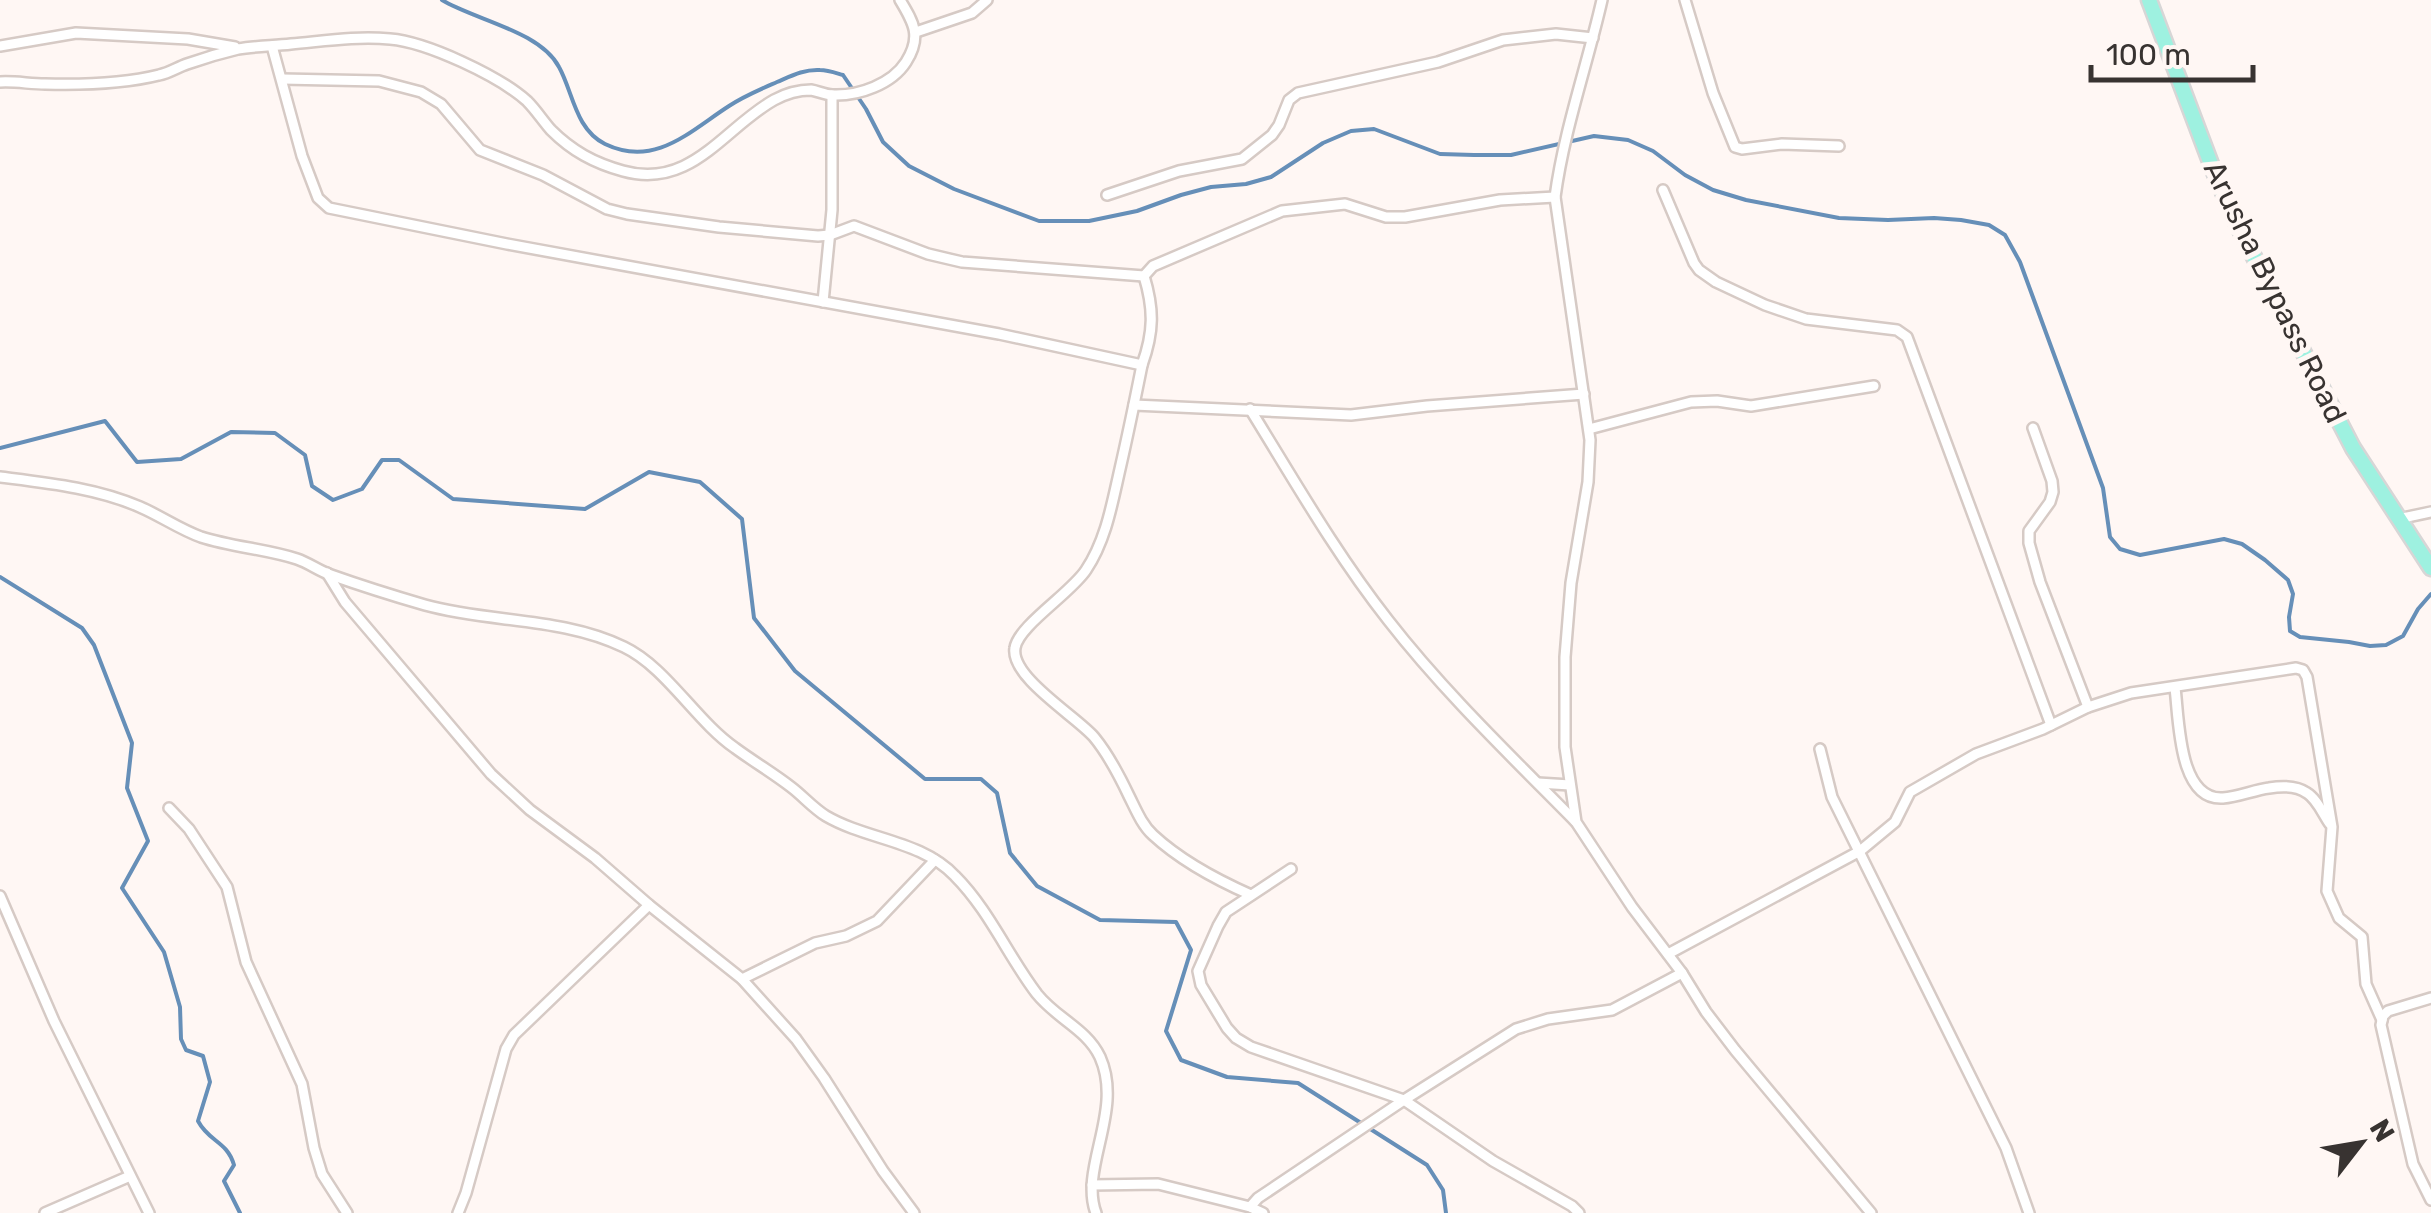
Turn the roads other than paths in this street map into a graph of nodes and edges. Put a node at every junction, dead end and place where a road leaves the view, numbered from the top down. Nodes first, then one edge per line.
1 (900, 0) edge
2 (988, 0) edge
3 (1602, 0) edge
4 (1686, 0) edge
5 (2149, 0) edge
6 (916, 32) junction
7 (1593, 38) junction
8 (0, 46) edge
9 (272, 46) junction
10 (242, 48) junction
11 (282, 79) junction
12 (0, 82) edge
13 (832, 95) junction
14 (1840, 146) dead end
15 (1664, 190) dead end
16 (1107, 195) dead end
17 (1556, 197) junction
18 (830, 235) junction
19 (1144, 276) junction
20 (823, 302) junction
21 (1142, 364) junction
22 (1874, 386) dead end
23 (1584, 394) junction
24 (1134, 405) junction
25 (1250, 409) junction
26 (2034, 428) dead end
27 (1589, 429) junction
28 (0, 477) edge
29 (2431, 512) edge
30 (2398, 519) junction
31 (2429, 566) edge
32 (326, 573) junction
33 (2175, 688) junction
34 (2088, 707) junction
35 (2050, 725) junction
36 (1820, 750) dead end
37 (1538, 784) junction
38 (1570, 785) junction
39 (169, 808) dead end
40 (1576, 822) junction
41 (2332, 827) junction
42 (1860, 851) junction
43 (935, 860) junction
44 (1291, 868) dead end
45 (1251, 894) junction
46 (0, 896) edge
47 (648, 905) junction
48 (1668, 954) junction
49 (1682, 974) junction
50 (742, 979) junction
51 (2431, 998) edge
52 (2382, 1020) junction
53 (1404, 1100) junction
54 (130, 1176) junction
55 (1092, 1186) junction
56 (2431, 1200) edge
57 (1250, 1207) junction
58 (46, 1213) edge
59 (149, 1213) edge
60 (347, 1213) edge
61 (458, 1213) edge
62 (914, 1213) edge
63 (1096, 1213) edge
64 (1263, 1213) edge
65 (1580, 1213) edge
66 (1871, 1213) edge
67 (2028, 1213) edge

1 - 6 street
2 - 6 street
3 - 7 street
4 - 14 street
5 - 30 main road, Arusha Bypass Road
6 - 13 street
7 - 16 street
7 - 17 street
8 - 10 street
9 - 10 street
9 - 11 street
9 - 13 street
10 - 12 street
11 - 18 street
11 - 20 street
13 - 18 street
15 - 35 street
17 - 19 street
17 - 23 street
18 - 19 street
18 - 20 street
19 - 21 street
20 - 21 street
21 - 24 street
22 - 27 street
23 - 25 street
23 - 27 street
24 - 25 street
24 - 45 street
25 - 37 street
26 - 34 street
27 - 38 street
28 - 32 street
29 - 30 street
30 - 31 main road, Arusha Bypass Road
32 - 43 street
32 - 47 street
33 - 34 street
33 - 41 street
33 - 41 street
34 - 35 street
35 - 42 street
36 - 42 street
37 - 38 street
37 - 40 street
38 - 40 street
39 - 60 street
40 - 48 street
41 - 52 street
42 - 48 street
42 - 67 street
43 - 50 street
43 - 55 street
44 - 45 street
45 - 53 street
46 - 54 street
47 - 50 street
47 - 61 street
48 - 49 street
49 - 53 street
49 - 66 street
50 - 62 street
51 - 52 street
52 - 56 street
53 - 57 street
53 - 65 street
54 - 58 street
54 - 59 street
55 - 57 street
55 - 63 street
57 - 64 street

